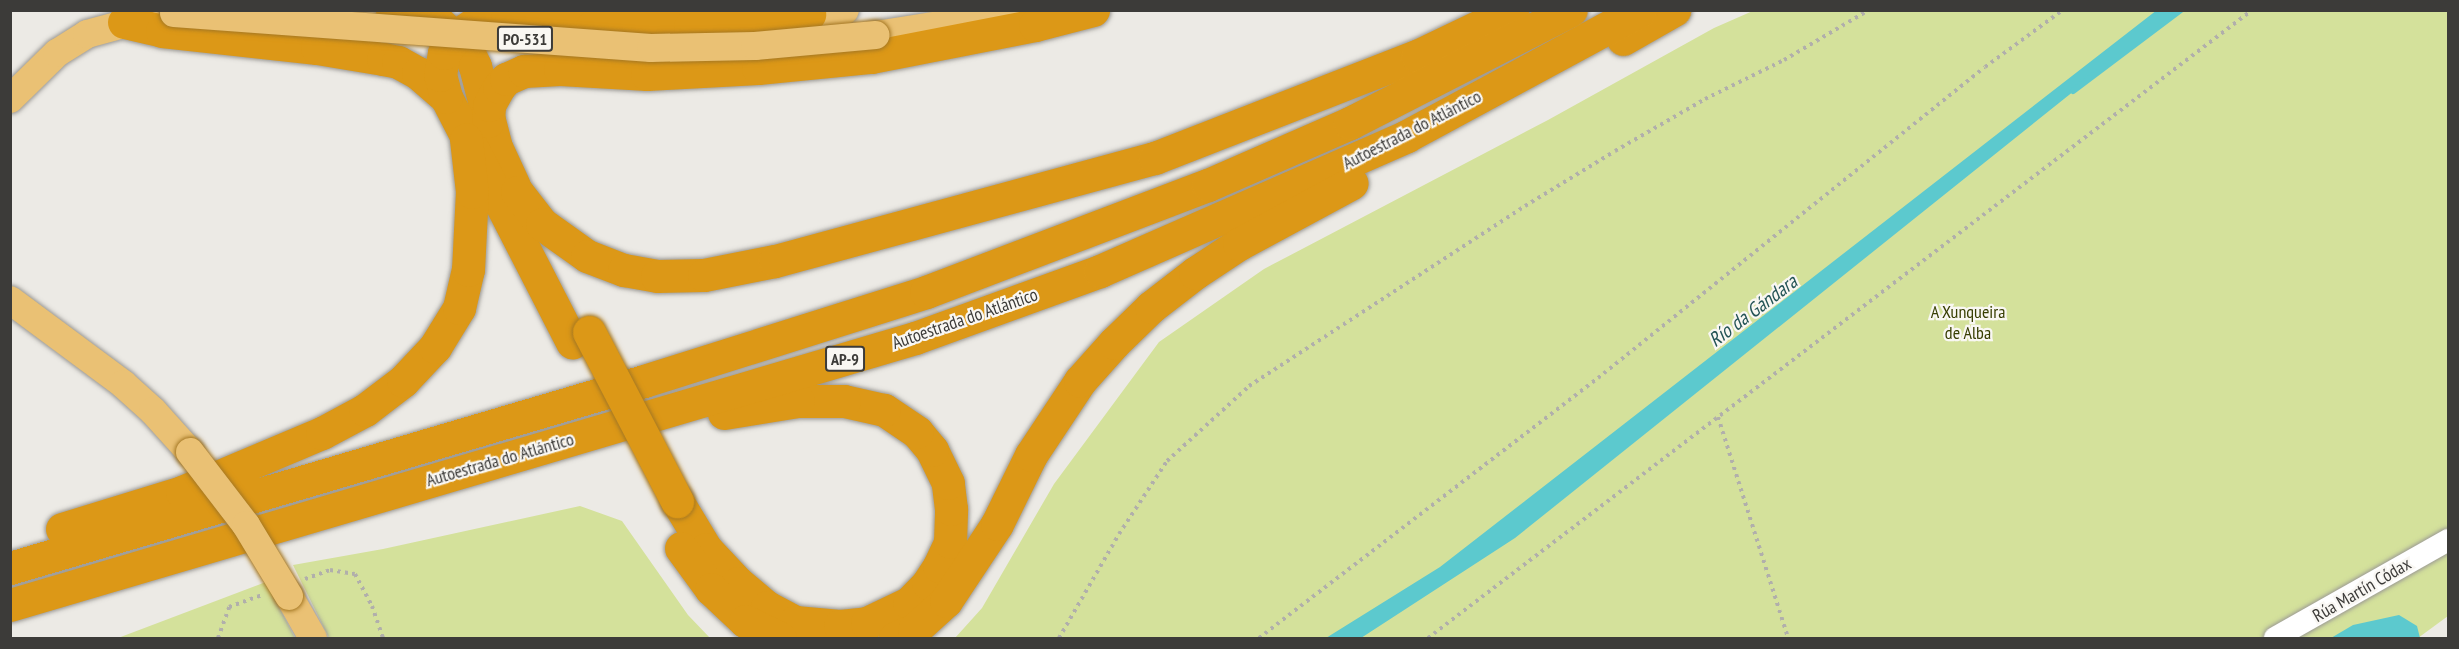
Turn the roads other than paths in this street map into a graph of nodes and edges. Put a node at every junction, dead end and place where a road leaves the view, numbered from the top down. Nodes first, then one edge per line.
1 (392, 10) edge
2 (529, 10) edge
3 (845, 10) edge
4 (1032, 10) edge
5 (1093, 10) edge
6 (1513, 10) edge
7 (1571, 10) edge
8 (1640, 10) edge
9 (1674, 10) edge
10 (809, 14) junction
11 (124, 22) junction
12 (456, 36) junction
13 (446, 97) junction
14 (10, 99) edge
15 (477, 130) junction
16 (517, 192) junction
17 (18, 309) edge
18 (580, 337) junction
19 (388, 493) junction
20 (667, 506) junction
21 (2448, 540) edge
22 (10, 546) edge
23 (10, 568) edge
24 (10, 605) edge
25 (313, 639) edge
26 (780, 639) edge
27 (895, 639) edge
28 (2276, 639) edge

1 - 12 highway
2 - 10 main road, PO-531
3 - 10 main road, PO-531
4 - 11 main road, PO-531, bridge
5 - 15 highway
6 - 16 highway
7 - 23 highway, Autoestrada do Atlántico / AP-9
8 - 19 highway, Autoestrada do Atlántico / AP-9
9 - 27 highway
10 - 12 highway
11 - 13 highway
11 - 14 main road, PO-531
12 - 13 highway
12 - 15 highway
13 - 15 highway
15 - 16 highway
15 - 18 highway
15 - 22 highway
16 - 18 highway
17 - 25 main road, bridge
18 - 20 highway, bridge
19 - 20 highway
19 - 24 highway, Autoestrada do Atlántico / AP-9
20 - 26 highway
21 - 28 street, Rúa Martín Códax

